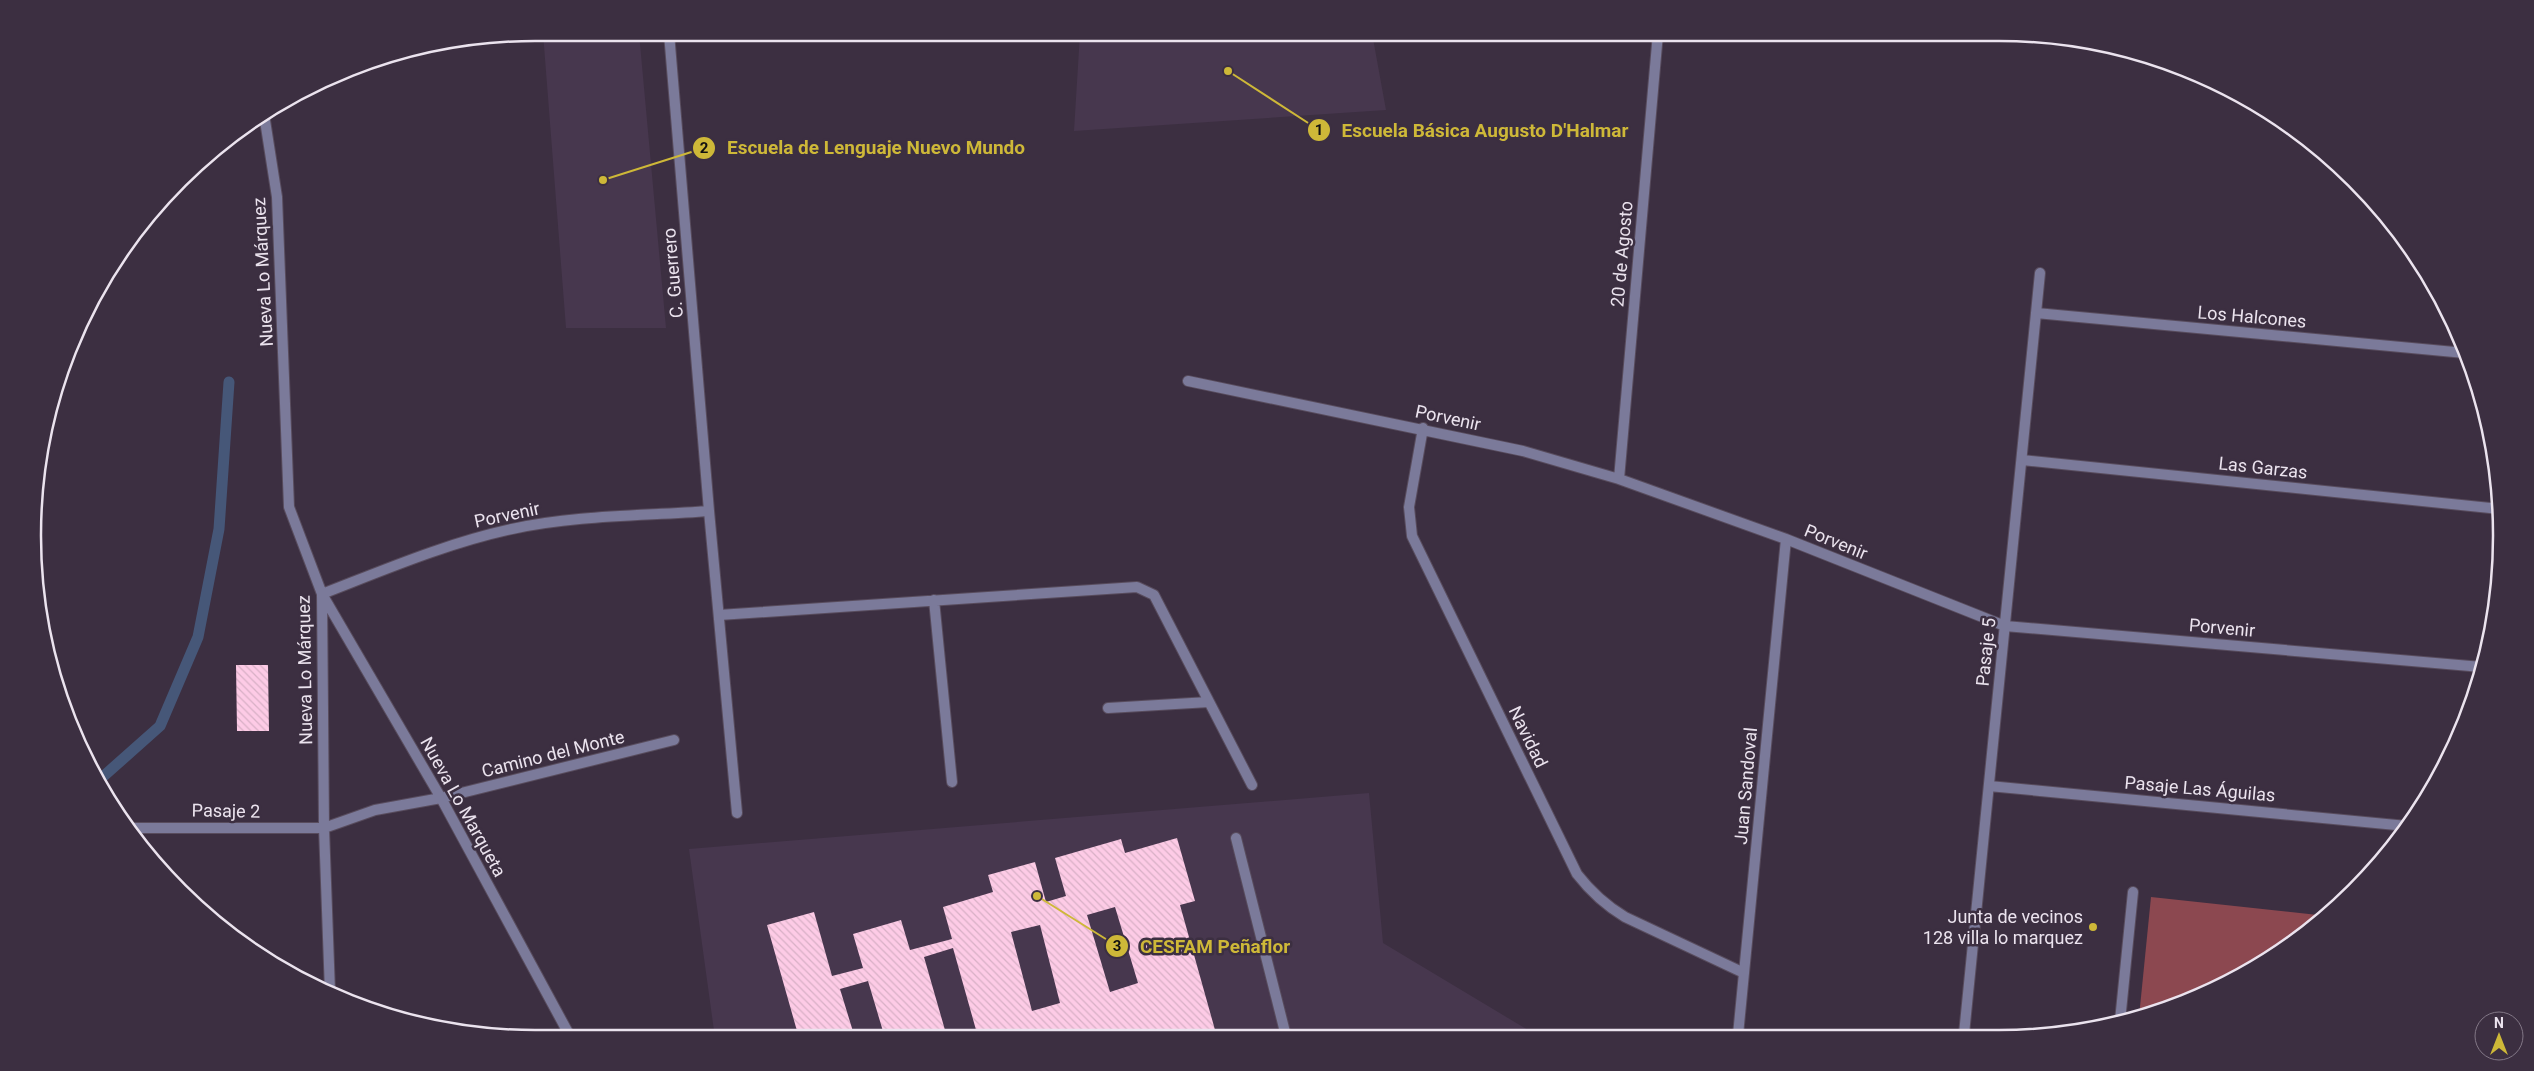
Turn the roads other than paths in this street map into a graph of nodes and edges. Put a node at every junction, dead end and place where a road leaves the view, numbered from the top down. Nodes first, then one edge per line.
1 (670, 41) edge
2 (1657, 41) edge
3 (265, 122) edge
4 (2040, 273) dead end
5 (2036, 313) junction
6 (2457, 352) edge
7 (1188, 380) dead end
8 (1423, 428) junction
9 (2022, 460) junction
10 (1619, 479) junction
11 (2492, 508) edge
12 (709, 511) junction
13 (1786, 539) junction
14 (322, 594) junction
15 (934, 600) junction
16 (719, 615) junction
17 (2005, 626) junction
18 (2475, 665) edge
19 (1209, 702) junction
20 (1108, 708) dead end
21 (674, 740) dead end
22 (952, 782) dead end
23 (1252, 785) dead end
24 (1989, 786) junction
25 (442, 798) junction
26 (737, 813) dead end
27 (2399, 825) edge
28 (137, 828) edge
29 (324, 828) junction
30 (1236, 838) dead end
31 (2133, 892) dead end
32 (1744, 973) junction
33 (330, 985) edge
34 (2121, 1014) edge
35 (567, 1030) edge
36 (1284, 1030) edge
37 (1738, 1030) edge
38 (1964, 1030) edge

1 - 12 street, C. Guerrero
2 - 10 street, 20 de Agosto
3 - 14 street, Nueva Lo Márquez
4 - 5 street, Pasaje 5
5 - 6 street, Los Halcones
5 - 9 street, Pasaje 5
7 - 8 street, Porvenir
8 - 10 street, Porvenir
8 - 32 street, Navidad
9 - 11 street, Las Garzas
9 - 17 street, Pasaje 5
10 - 13 street, Porvenir
12 - 14 street, Porvenir
12 - 16 street, C. Guerrero
13 - 17 street, Porvenir
13 - 32 street, Juan Sandoval
14 - 25 street, Nueva Lo Marqueta
14 - 29 street, Nueva Lo Márquez
15 - 16 street
15 - 19 street
15 - 22 street
16 - 26 street, C. Guerrero
17 - 18 street, Porvenir
17 - 24 street, Pasaje 5
19 - 20 street
19 - 23 street
21 - 25 street, Camino del Monte
24 - 27 street, Pasaje Las Águilas
24 - 38 street, Pasaje 5
25 - 29 street, Camino del Monte
25 - 35 street, Nueva Lo Marqueta
28 - 29 street, Pasaje 2
29 - 33 street, Nueva Lo Márquez
30 - 36 street
31 - 34 street
32 - 37 street, Juan Sandoval

